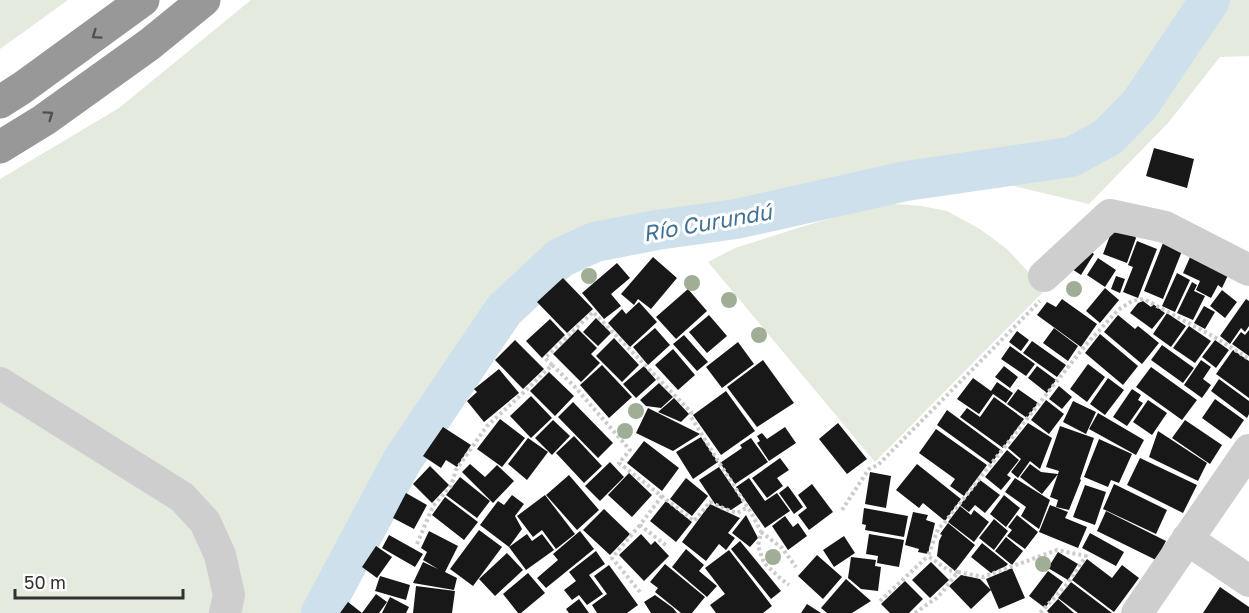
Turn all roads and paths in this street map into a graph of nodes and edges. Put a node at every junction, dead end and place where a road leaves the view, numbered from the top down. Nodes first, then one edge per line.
1 (143, 0) edge
2 (204, 0) edge
3 (0, 102) edge
4 (0, 147) edge
5 (1249, 270) edge
6 (1044, 276) joint
7 (1249, 359) edge
8 (552, 365) junction
9 (0, 383) edge
10 (1249, 450) edge
11 (662, 496) junction
12 (748, 507) junction
13 (842, 510) dead end
14 (640, 525) junction
15 (761, 532) junction
16 (1187, 539) junction
17 (417, 544) dead end
18 (668, 548) dead end
19 (928, 556) junction
20 (796, 567) dead end
21 (958, 572) junction
22 (1249, 581) edge
23 (789, 585) dead end
24 (640, 592) dead end
25 (880, 601) dead end
26 (225, 613) edge
27 (915, 613) edge
28 (1040, 613) edge
29 (1137, 613) edge

1 -> 3 highway
4 -> 2 highway
5 - 6 street
6 - 13 path
7 - 19 path
8 - 11 path
8 - 12 path
8 - 17 path
9 - 26 street
10 - 16 street
11 - 12 path
11 - 14 path
12 - 15 path
14 - 18 path
14 - 24 path
15 - 20 path
15 - 23 path
16 - 22 street
16 - 29 street
19 - 21 path
19 - 25 path
21 - 27 path
21 - 28 path

